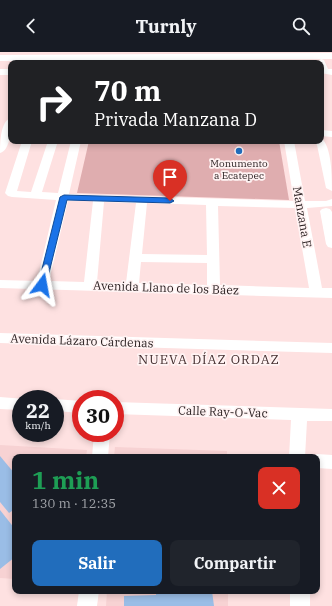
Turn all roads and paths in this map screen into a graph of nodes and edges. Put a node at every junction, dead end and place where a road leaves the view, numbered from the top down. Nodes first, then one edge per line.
1 (61, 55) edge
2 (176, 55) edge
3 (332, 56) edge
4 (0, 58) edge
5 (7, 128) edge
6 (26, 144) edge
7 (52, 144) edge
8 (75, 144) edge
9 (290, 144) edge
10 (322, 144) edge
11 (0, 150) edge
12 (332, 188) edge
13 (35, 196) junction
14 (99, 198) junction
15 (0, 199) edge
16 (63, 199) junction
17 (142, 200) junction
18 (212, 202) junction
19 (301, 207) junction
20 (330, 208) edge
21 (332, 244) edge
22 (136, 258) junction
23 (213, 260) junction
24 (0, 284) edge
25 (42, 285) junction
26 (90, 286) junction
27 (132, 287) junction
28 (214, 290) junction
29 (316, 293) junction
30 (332, 293) edge
31 (0, 338) edge
32 (332, 348) edge
33 (0, 403) edge
34 (12, 404) edge
35 (124, 408) edge
36 (299, 415) junction
37 (332, 415) edge
38 (101, 442) edge
39 (100, 454) edge
40 (297, 454) edge
41 (320, 461) edge
42 (332, 462) edge
43 (88, 594) edge
44 (300, 594) edge
45 (87, 606) edge
46 (300, 606) edge

1 - 2 street
1 - 4 street
2 - 3 street
5 - 11 street
6 - 13 street
7 - 13 street
8 - 16 street
9 - 19 street, Manzana E
10 - 12 street
13 - 16 street
14 - 16 street
14 - 17 street
14 - 26 street
15 - 16 street
16 - 25 street
17 - 18 street
17 - 22 street
18 - 19 street
18 - 23 street
19 - 20 street
19 - 29 street, Manzana E
20 - 21 street
22 - 23 street
22 - 27 street
23 - 28 street
24 - 25 street, Avenida Llano de los Báez
25 - 26 street, Avenida Llano de los Báez
26 - 27 street, Avenida Llano de los Báez
27 - 28 street, Avenida Llano de los Báez
28 - 29 street, Avenida Llano de los Báez
29 - 30 street, Avenida Llano de los Báez
31 - 32 street, Avenida Lázaro Cárdenas
33 - 34 street
35 - 36 street, Calle Ray-O-Vac
36 - 37 street, Calle Ray-O-Vac
36 - 40 street
38 - 39 street
41 - 42 street
43 - 45 street
44 - 46 street

